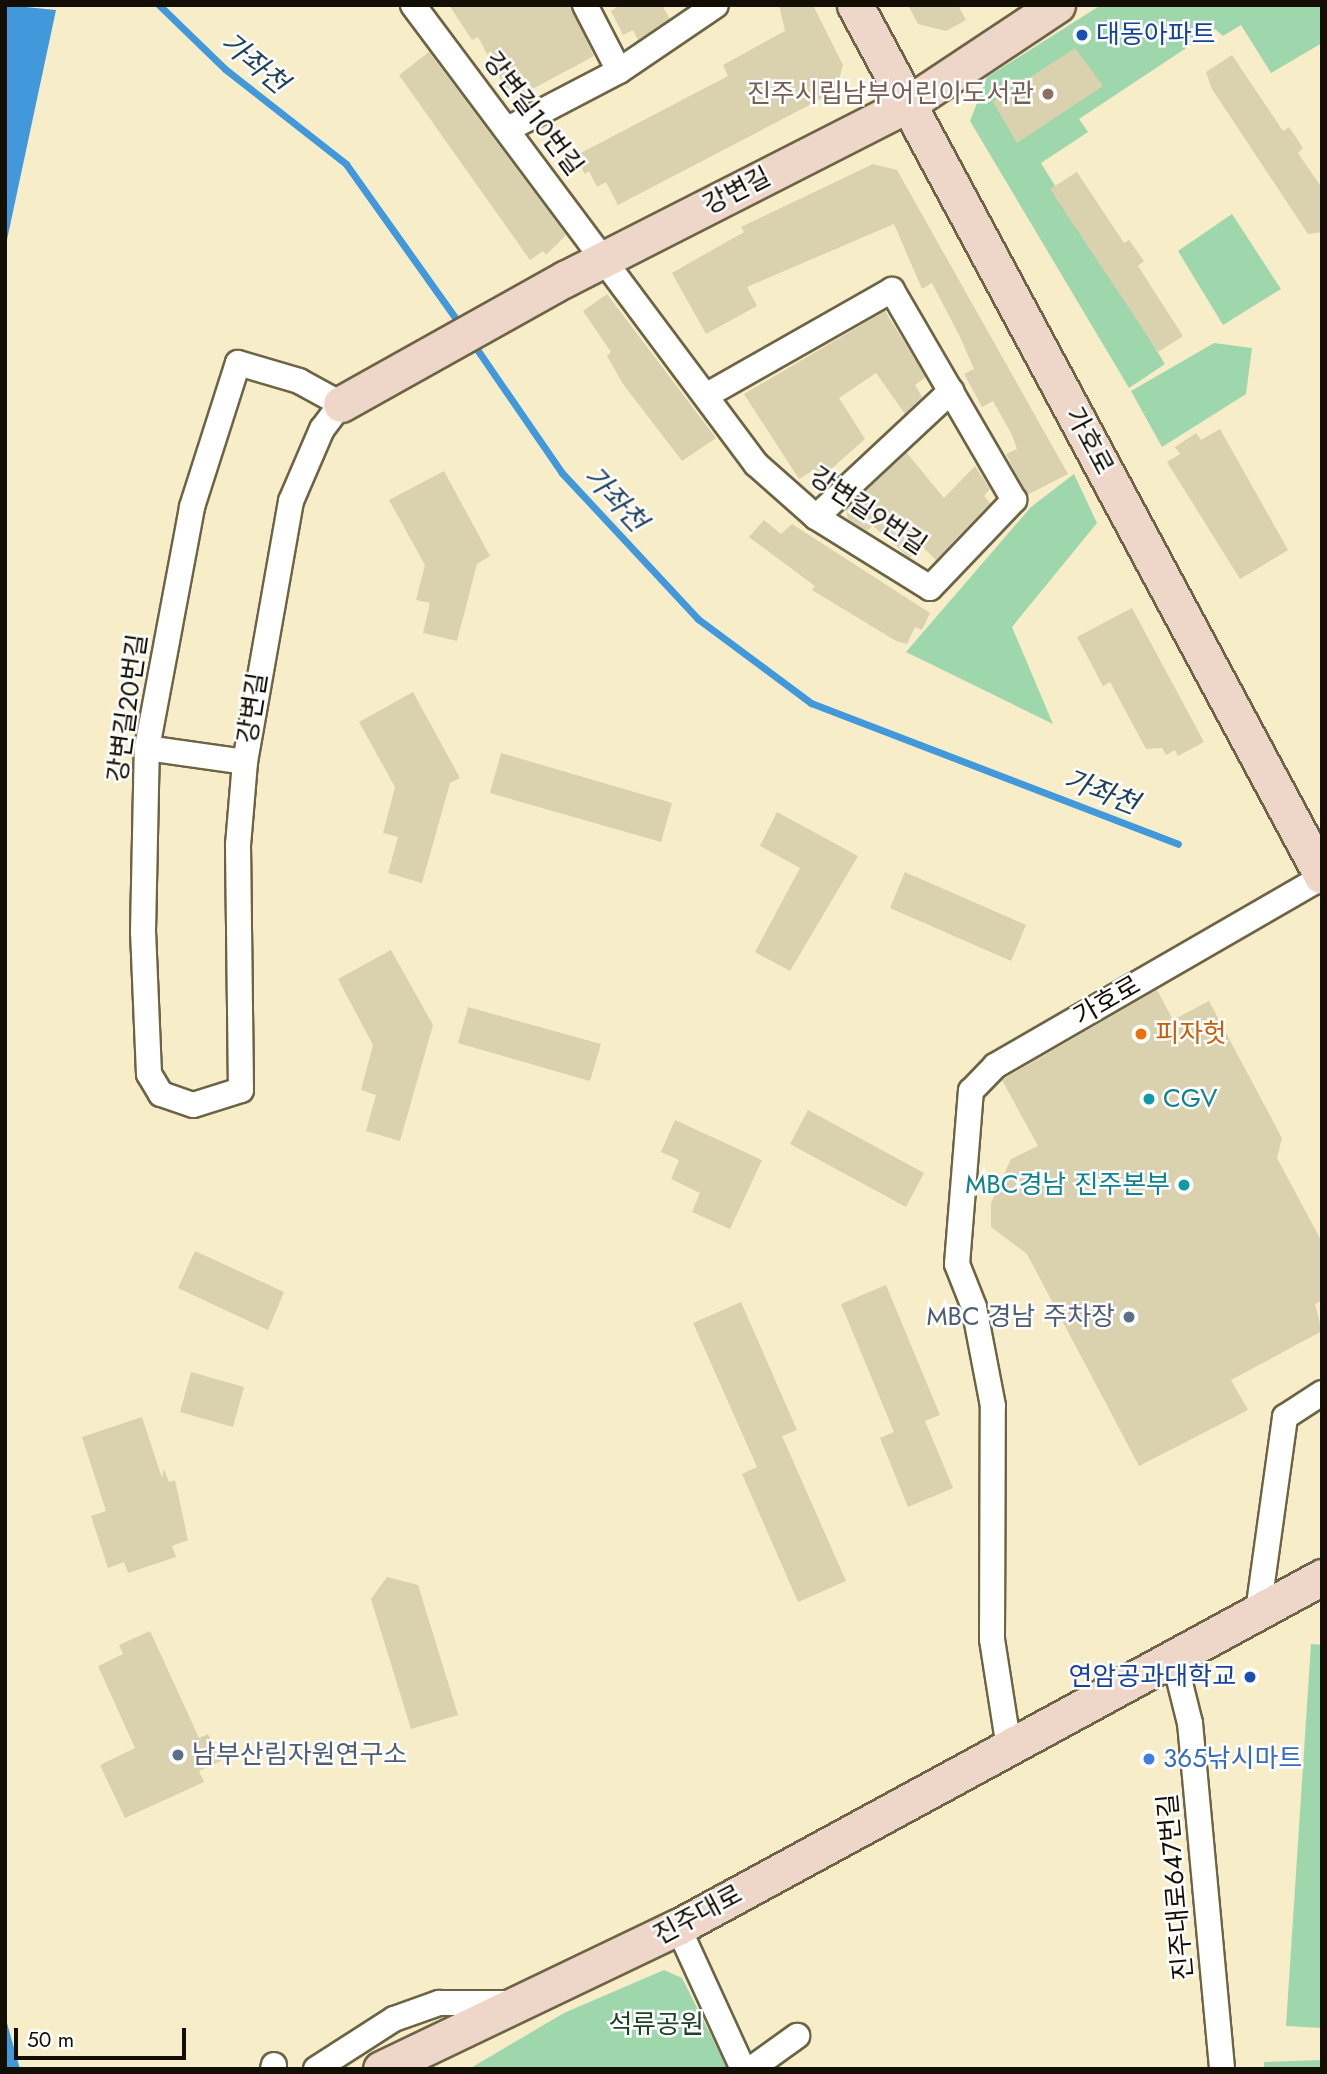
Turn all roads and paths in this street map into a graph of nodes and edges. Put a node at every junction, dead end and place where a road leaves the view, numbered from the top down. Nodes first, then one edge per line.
1 (414, 5) edge
2 (585, 5) edge
3 (716, 5) edge
4 (855, 5) edge
5 (1057, 5) edge
6 (619, 71) junction
7 (908, 104) junction
8 (508, 129) junction
9 (605, 258) junction
10 (951, 391) junction
11 (709, 394) junction
12 (341, 404) junction
13 (816, 517) junction
14 (147, 748) junction
15 (245, 762) junction
16 (1322, 877) edge
17 (240, 1090) joint
18 (1322, 1394) edge
19 (1322, 1577) edge
20 (1258, 1612) junction
21 (1174, 1659) junction
22 (1009, 1748) junction
23 (678, 1927) junction
24 (520, 2003) junction
25 (797, 2036) dead end
26 (316, 2069) edge
27 (381, 2069) edge
28 (743, 2069) edge
29 (751, 2069) edge
30 (1222, 2069) edge

1 - 8 street, 강변길10번길
2 - 6 street
3 - 6 street
4 - 7 street, 가호로
5 - 7 street, 강변길
6 - 8 street
7 - 9 street, 강변길
7 - 16 street, 가호로
8 - 9 street, 강변길10번길
9 - 11 street, 강변길9번길
9 - 12 street, 강변길
10 - 11 street, 강변길9번길
10 - 13 street
10 - 13 street, 강변길9번길
11 - 13 street, 강변길9번길
12 - 14 street, 강변길20번길
12 - 15 street, 강변길
14 - 15 street
14 - 17 street, 강변길20번길
15 - 17 street, 강변길
16 - 22 street, 가호로
18 - 20 street
19 - 20 street, 진주대로
20 - 21 street, 진주대로
21 - 22 street, 진주대로
21 - 30 street, 진주대로647번길
22 - 23 street, 진주대로
23 - 24 street, 진주대로
23 - 28 street
24 - 26 street
24 - 27 street, 진주대로
25 - 29 street

